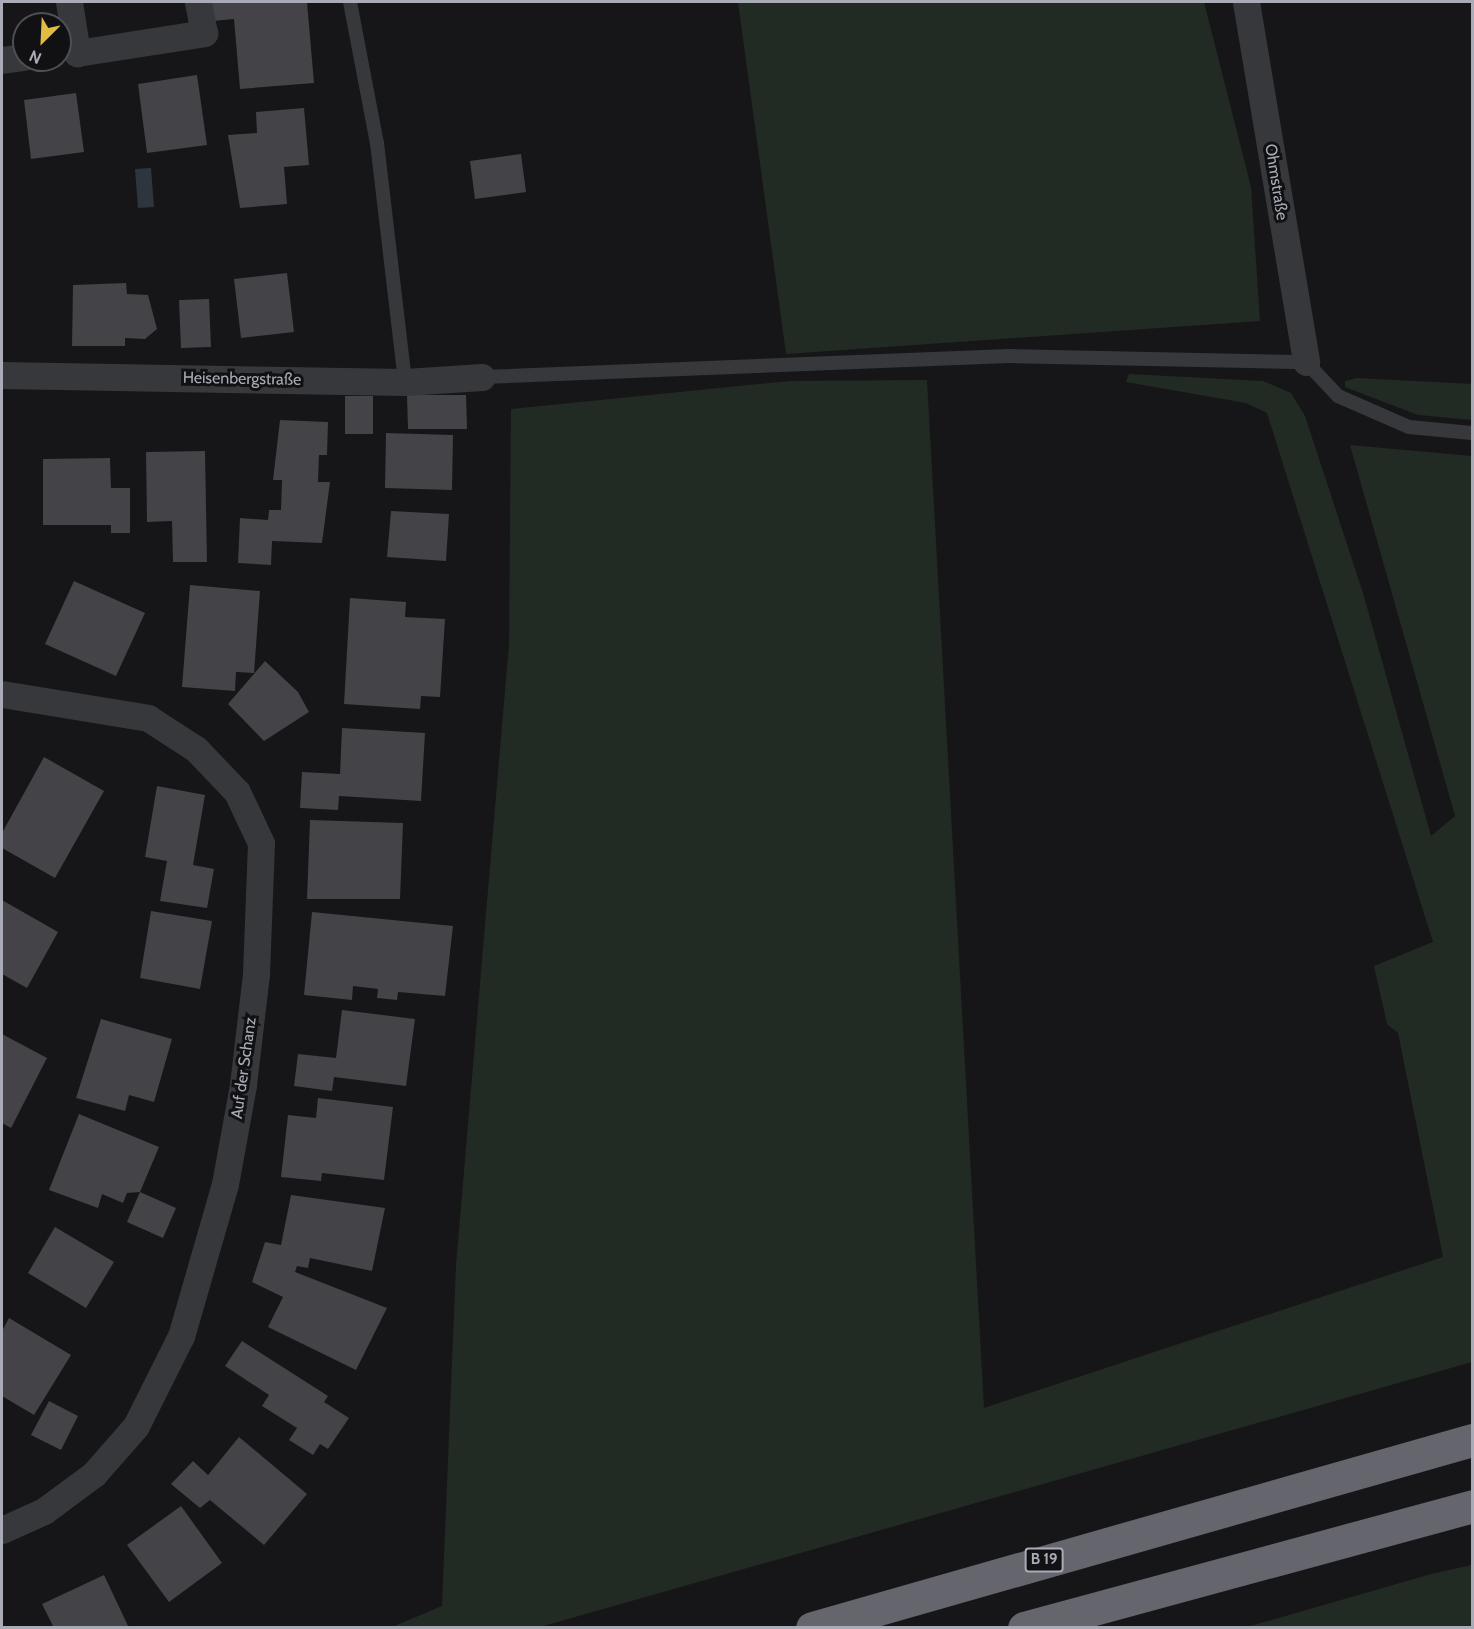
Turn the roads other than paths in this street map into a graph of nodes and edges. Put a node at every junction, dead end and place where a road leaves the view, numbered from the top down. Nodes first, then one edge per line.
1 (198, 2) edge
2 (350, 2) edge
3 (1246, 2) edge
4 (72, 51) edge
5 (1306, 362) junction
6 (2, 375) edge
7 (482, 376) joint
8 (405, 382) junction
9 (1473, 433) edge
10 (2, 694) edge
11 (1473, 1440) edge
12 (1473, 1506) edge
13 (2, 1530) edge
14 (812, 1628) edge
15 (1024, 1628) edge

1 - 4 street
2 - 8 lane
3 - 5 street, Ohmstraße
5 - 7 lane
5 - 9 lane
6 - 8 street, Heisenbergstraße
7 - 8 street, Heisenbergstraße
10 - 13 street, Auf der Schanz
11 - 14 highway, B 19
12 - 15 highway

